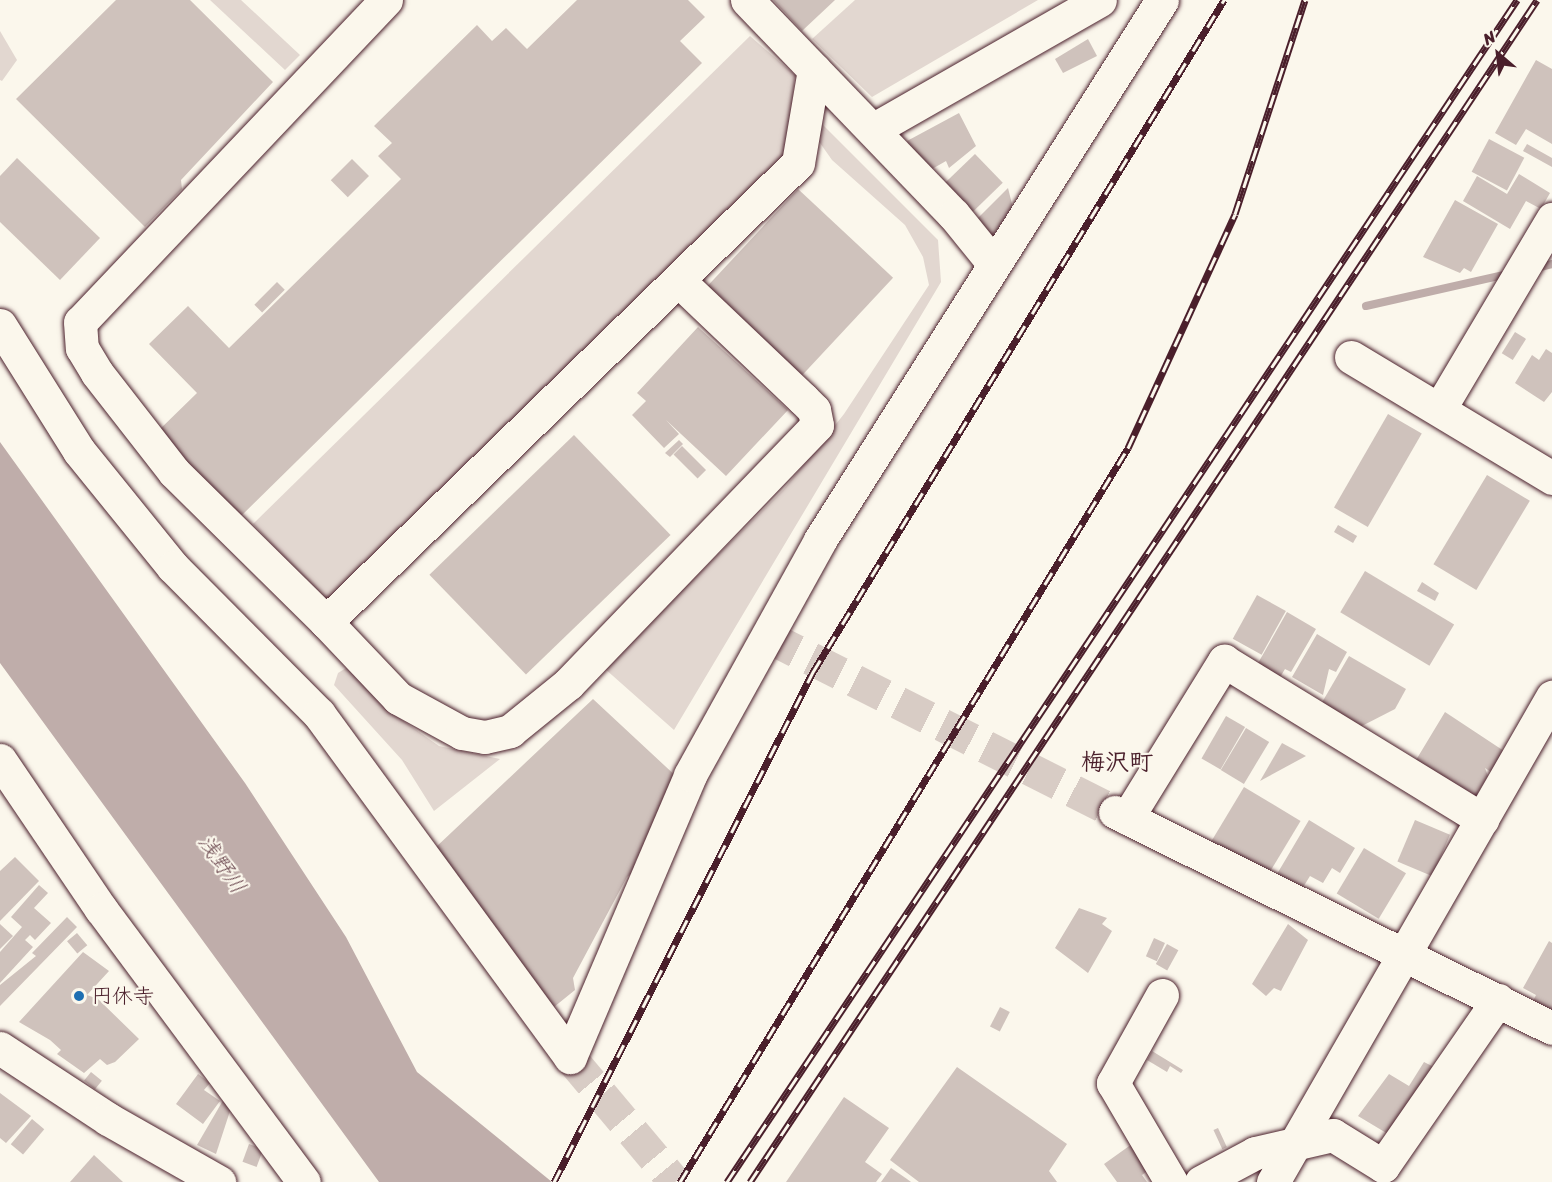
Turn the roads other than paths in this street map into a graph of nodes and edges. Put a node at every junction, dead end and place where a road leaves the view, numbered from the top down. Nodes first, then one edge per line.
1 (386, 0) edge
2 (747, 0) edge
3 (1100, 0) edge
4 (1158, 1) edge
5 (814, 69) junction
6 (874, 129) junction
7 (1552, 219) edge
8 (992, 262) junction
9 (679, 281) junction
10 (0, 325) edge
11 (1351, 357) dead end
12 (1440, 408) junction
13 (1552, 478) edge
14 (326, 622) junction
15 (1552, 697) edge
16 (1540, 746) edge
17 (0, 760) edge
18 (1482, 819) junction
19 (1406, 952) junction
20 (1162, 995) dead end
21 (1498, 1000) junction
22 (1552, 1028) edge
23 (0, 1048) edge
24 (1298, 1143) junction
25 (1276, 1180) edge
26 (219, 1182) edge
27 (304, 1182) edge
28 (1171, 1182) edge
29 (1201, 1182) edge

1 - 14 street
2 - 5 street
3 - 6 street
4 - 8 street
5 - 6 street
5 - 9 street
6 - 8 street
7 - 12 street
8 - 10 street
9 - 14 street
9 - 14 street
11 - 12 street
12 - 13 street
15 - 16 street
16 - 18 street
17 - 27 street
18 - 19 street
18 - 19 street
19 - 21 street
19 - 24 street
20 - 28 street
21 - 22 street
21 - 24 street
23 - 26 street
24 - 25 street
24 - 29 street

